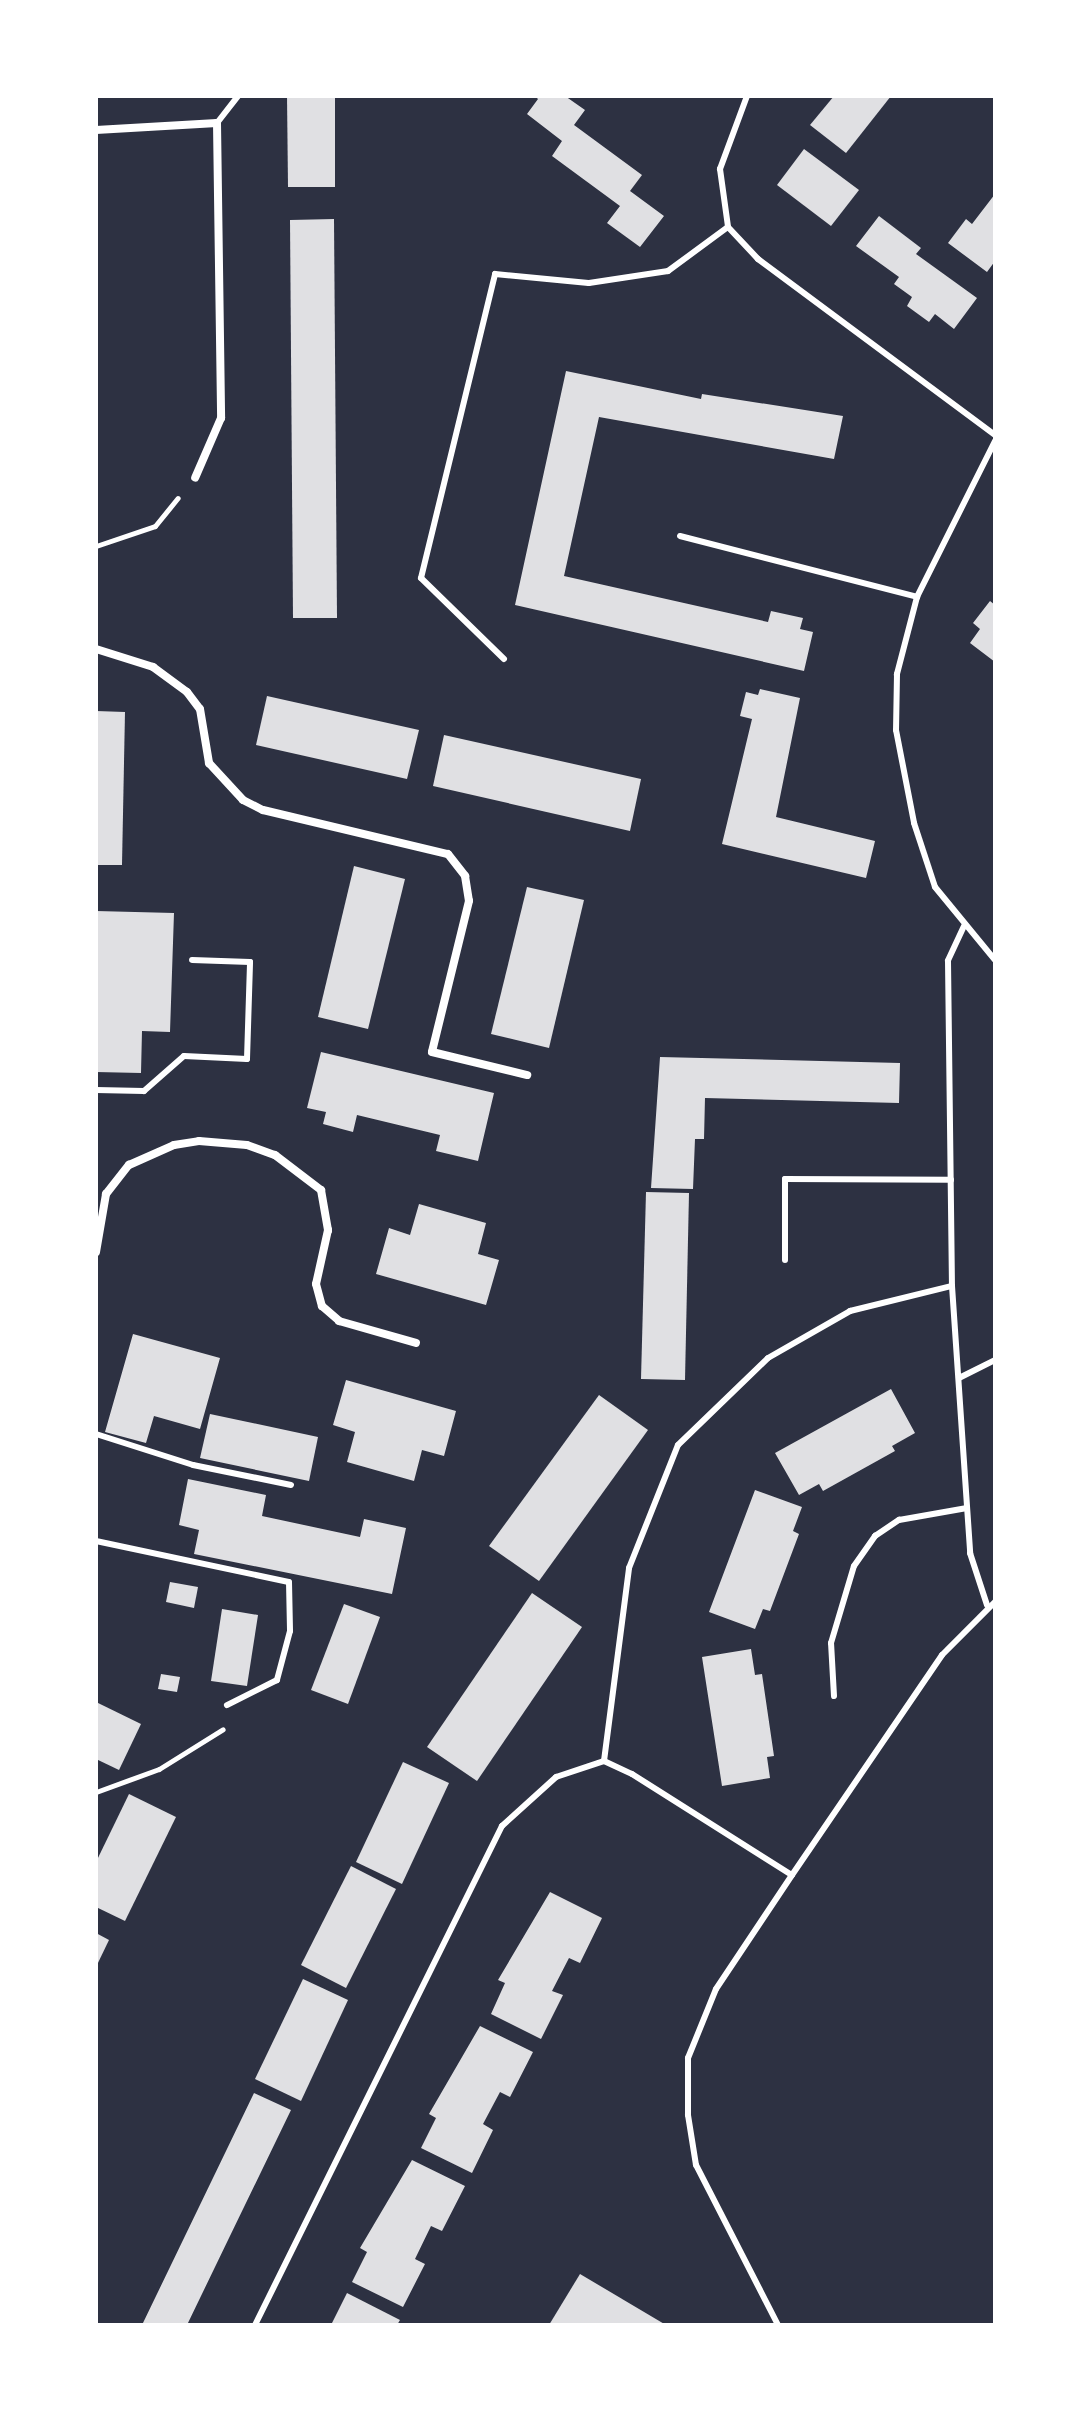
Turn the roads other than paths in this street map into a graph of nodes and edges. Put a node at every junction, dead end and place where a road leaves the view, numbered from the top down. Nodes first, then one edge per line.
1 (238, 96) edge
2 (747, 96) edge
3 (217, 123) junction
4 (96, 130) edge
5 (728, 227) junction
6 (995, 438) edge
7 (195, 478) road end
8 (680, 536) dead end
9 (917, 597) junction
10 (96, 649) edge
11 (504, 659) dead end
12 (964, 926) junction
13 (192, 960) dead end
14 (995, 960) edge
15 (527, 1075) dead end
16 (96, 1090) edge
17 (951, 1180) junction
18 (96, 1252) edge
19 (785, 1260) dead end
20 (952, 1286) junction
21 (416, 1343) dead end
22 (995, 1360) edge
23 (959, 1378) junction
24 (96, 1434) edge
25 (291, 1485) dead end
26 (967, 1508) junction
27 (96, 1541) edge
28 (995, 1602) edge
29 (987, 1605) junction
30 (834, 1696) dead end
31 (227, 1705) dead end
32 (604, 1761) junction
33 (792, 1875) junction
34 (255, 2325) edge
35 (778, 2325) edge

1 - 3 lane
2 - 5 lane
3 - 4 street
3 - 7 street
5 - 6 lane
5 - 11 lane
6 - 9 lane
8 - 9 lane
9 - 12 lane
10 - 15 street
12 - 14 lane
12 - 17 lane
13 - 16 lane
17 - 19 lane
17 - 20 lane
18 - 21 street
20 - 23 lane
20 - 32 lane
22 - 23 lane
23 - 26 lane
24 - 25 lane
26 - 29 lane
26 - 30 lane
27 - 31 lane
28 - 29 lane
29 - 33 lane
32 - 33 lane
32 - 34 lane
33 - 35 lane

